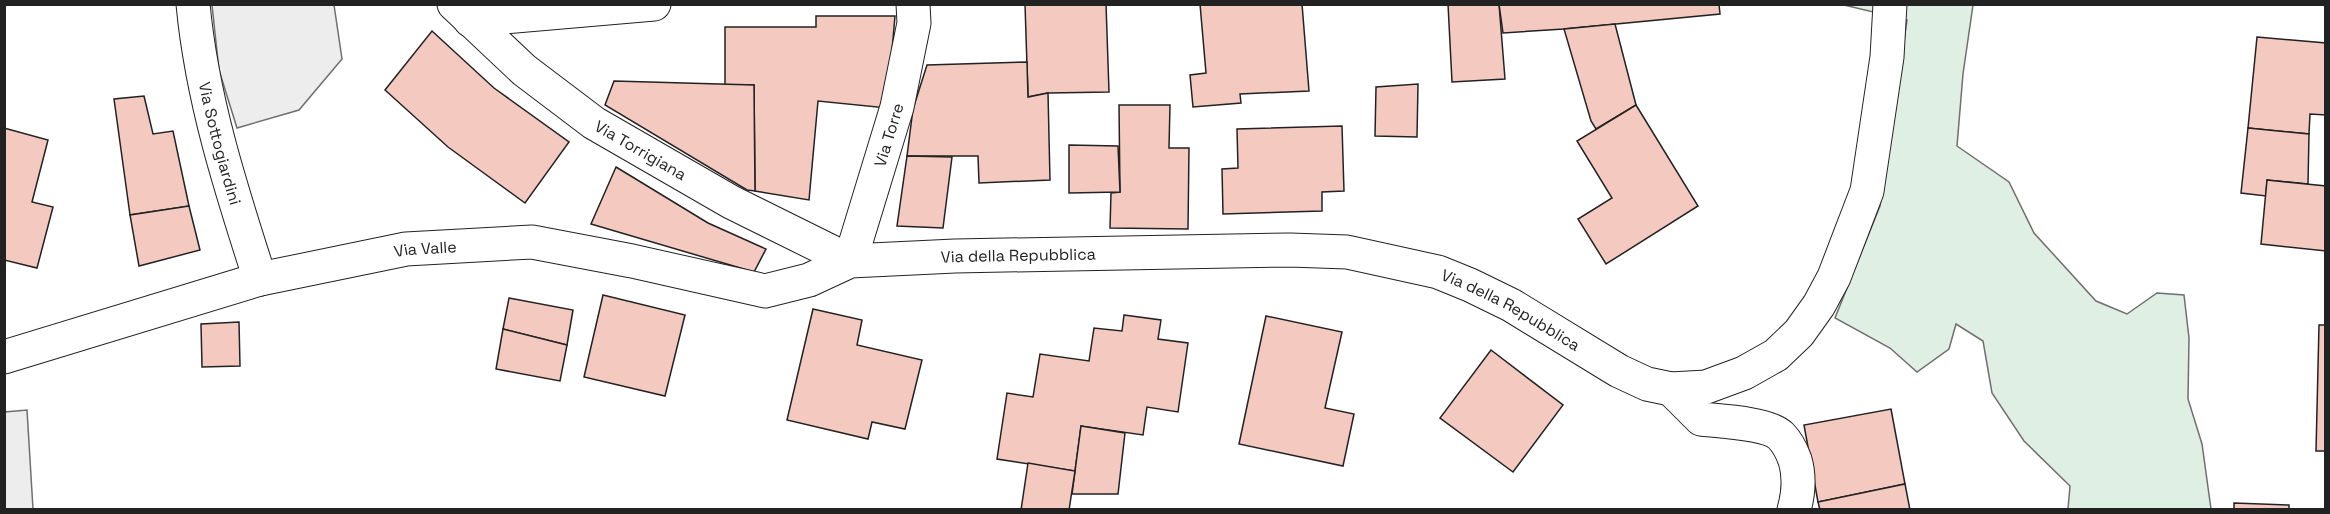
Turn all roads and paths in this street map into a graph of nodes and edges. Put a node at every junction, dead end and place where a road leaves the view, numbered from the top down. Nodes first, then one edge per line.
1 (194, 4) edge
2 (654, 4) edge
3 (913, 4) edge
4 (1890, 4) edge
5 (462, 12) edge
6 (850, 261) junction
7 (260, 279) junction
8 (4, 357) edge
9 (1671, 389) junction
10 (1794, 510) edge

1 - 7 street, Via Sottogiardini
2 - 5 street
3 - 6 street, Via Torre
4 - 9 street, Via della Repubblica
5 - 6 street, Via Torrigiana
6 - 7 street, Via Valle
6 - 9 street, Via della Repubblica
7 - 8 street, Via Valle
9 - 10 street

